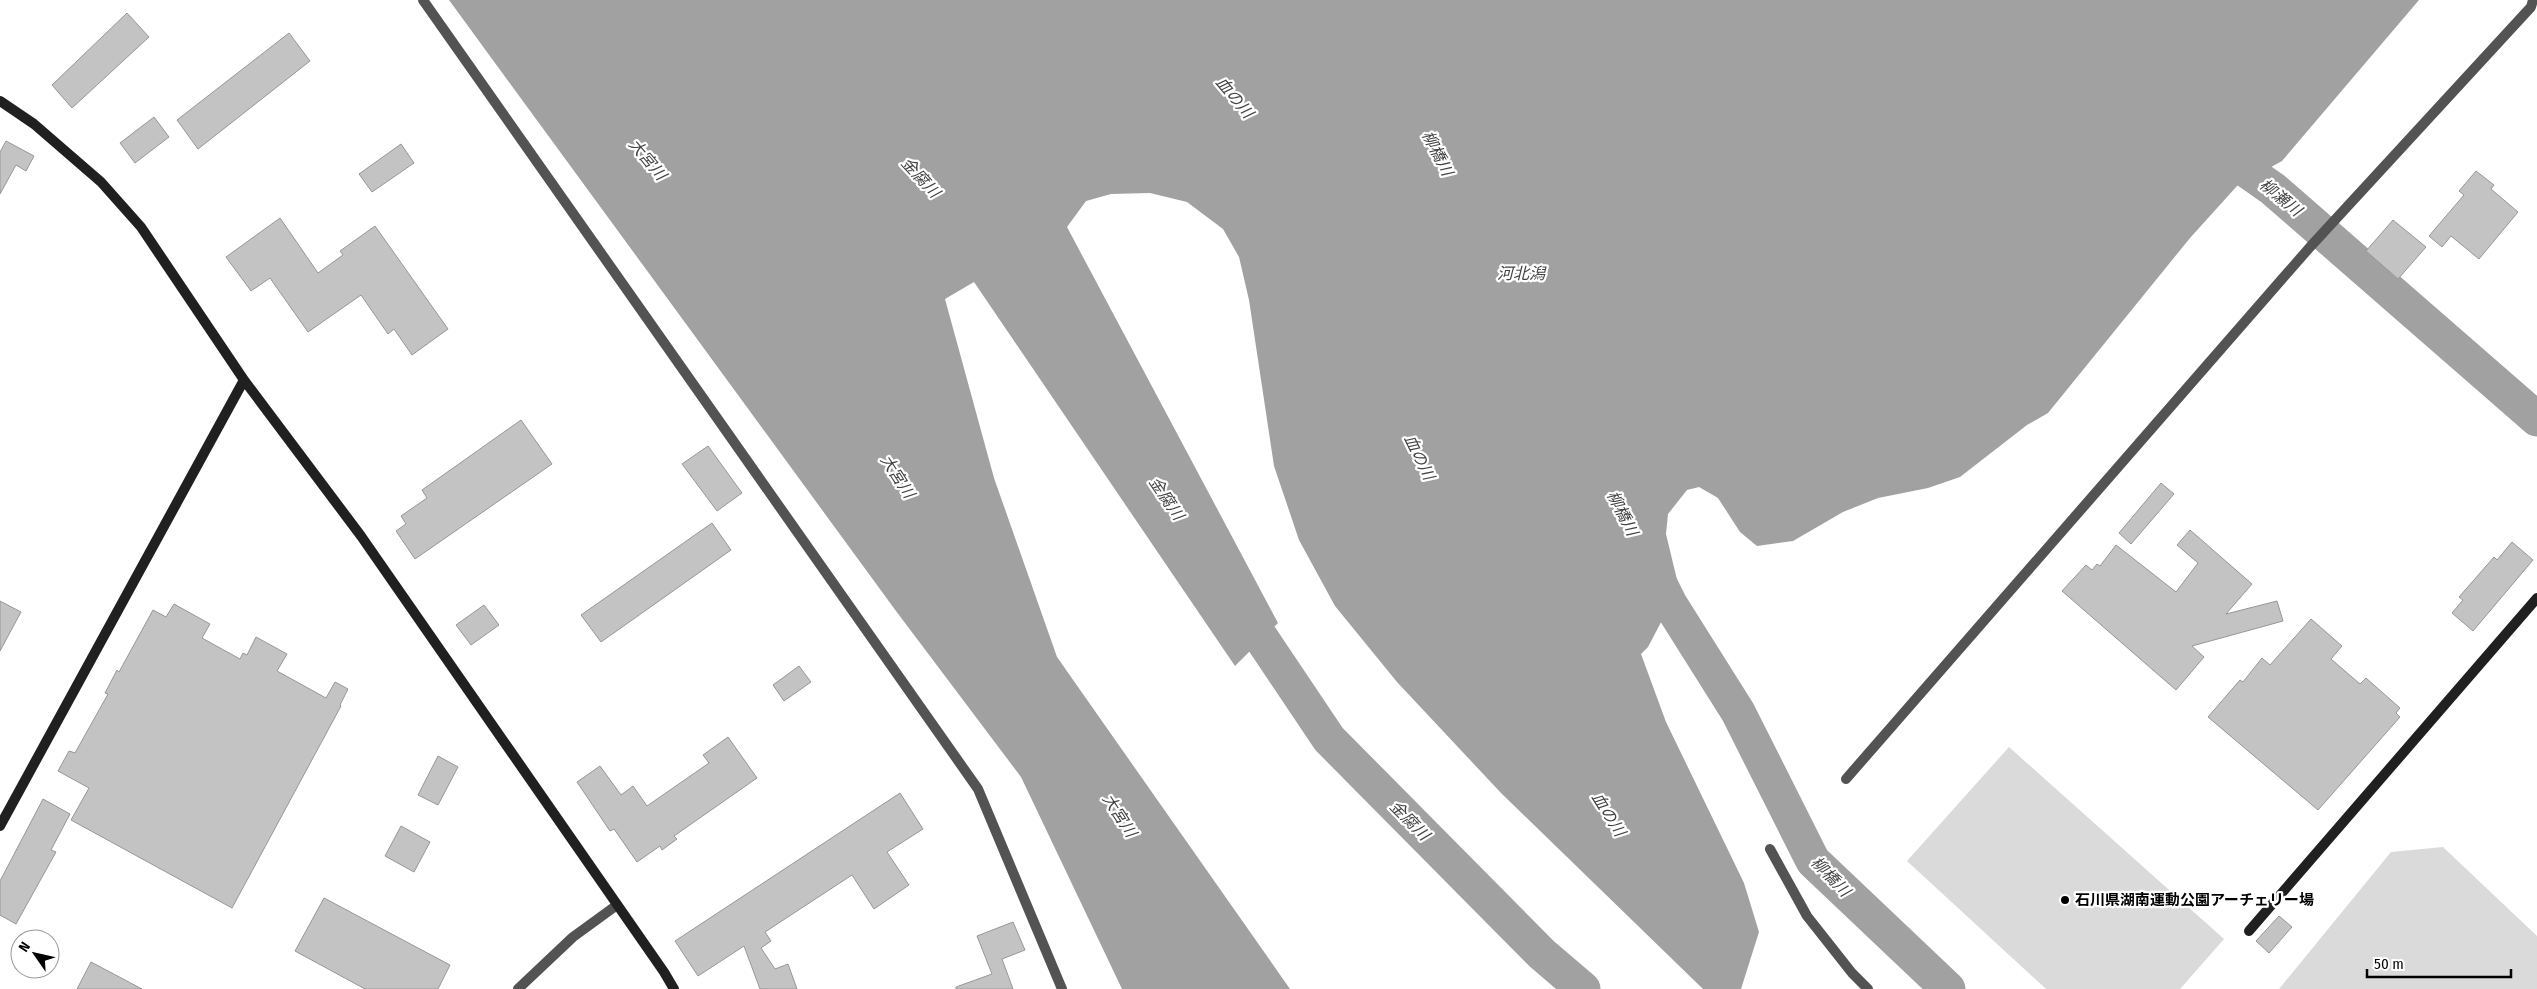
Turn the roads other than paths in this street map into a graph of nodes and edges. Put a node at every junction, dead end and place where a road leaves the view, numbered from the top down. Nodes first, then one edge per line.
1 (423, 0) edge
2 (2534, 6) edge
3 (0, 101) edge
4 (244, 380) junction
5 (2537, 598) edge
6 (1846, 779) dead end
7 (0, 826) edge
8 (1770, 849) dead end
9 (617, 905) junction
10 (2249, 931) dead end
11 (518, 989) edge
12 (674, 989) edge
13 (1062, 989) edge
14 (1868, 989) edge

1 - 13 street
2 - 6 street
3 - 4 street
4 - 7 street
4 - 9 street
5 - 10 street
8 - 14 street
9 - 11 street
9 - 12 street

